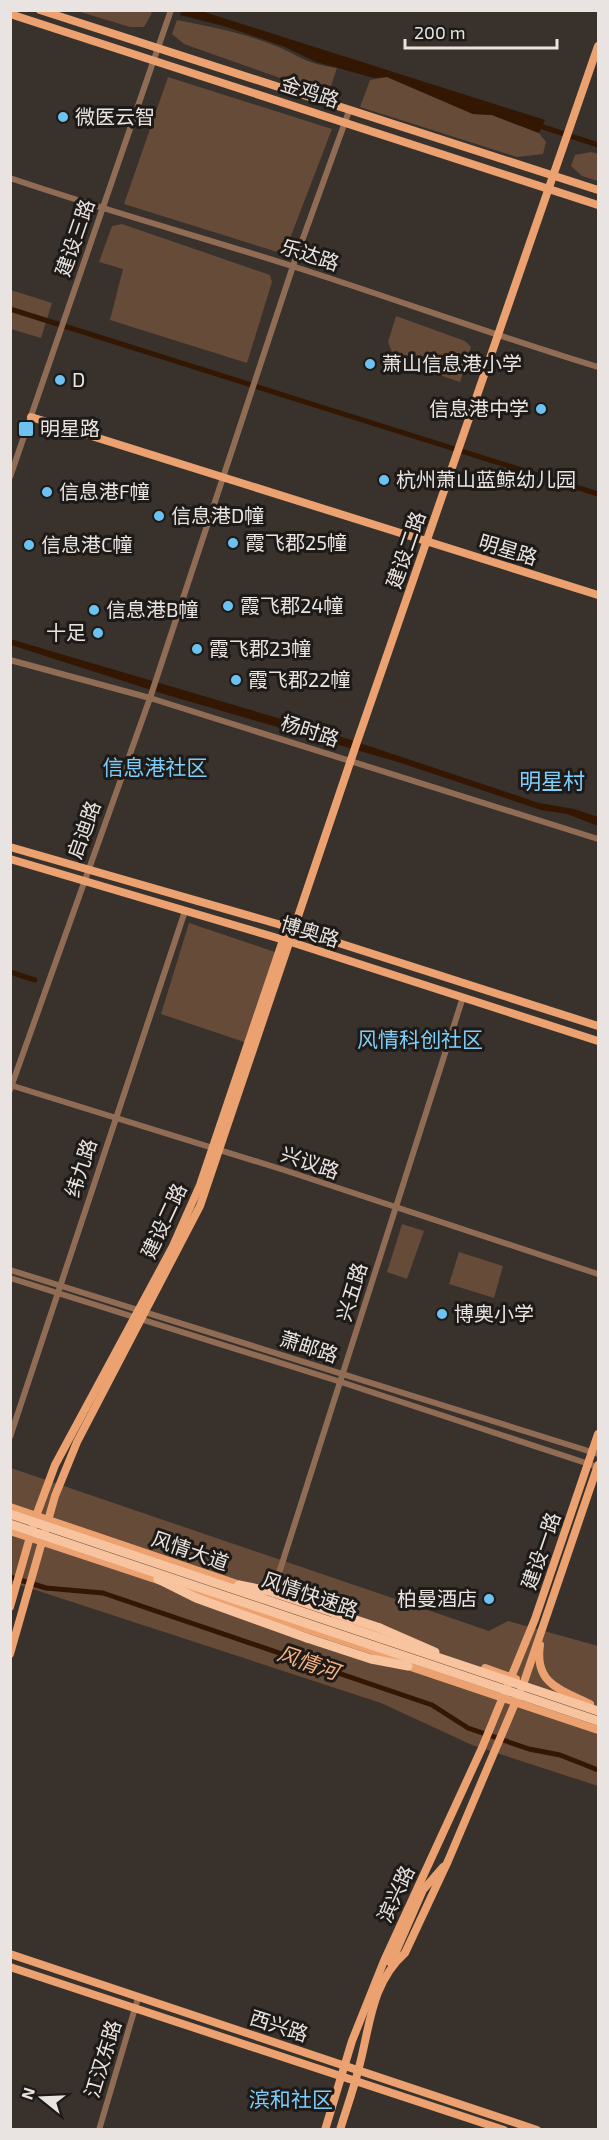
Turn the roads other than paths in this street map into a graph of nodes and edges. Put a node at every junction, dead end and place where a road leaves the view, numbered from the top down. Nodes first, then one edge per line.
1 (40, 10) edge
2 (171, 10) edge
3 (10, 14) edge
4 (598, 46) edge
5 (156, 49) junction
6 (152, 59) junction
7 (349, 111) junction
8 (345, 120) junction
9 (553, 175) junction
10 (10, 178) edge
11 (549, 188) junction
12 (598, 190) edge
13 (598, 205) edge
14 (103, 209) junction
15 (293, 266) junction
16 (498, 337) junction
17 (598, 367) edge
18 (31, 417) junction
19 (10, 477) edge
20 (223, 479) junction
21 (427, 541) junction
22 (598, 595) edge
23 (10, 660) edge
24 (151, 695) junction
25 (352, 757) junction
26 (598, 839) edge
27 (10, 847) edge
28 (10, 859) edge
29 (87, 871) junction
30 (83, 881) junction
31 (185, 911) junction
32 (295, 929) junction
33 (287, 941) junction
34 (462, 997) junction
35 (598, 1026) edge
36 (598, 1041) edge
37 (11, 1087) edge
38 (116, 1117) junction
39 (216, 1149) junction
40 (395, 1208) junction
41 (10, 1270) edge
42 (598, 1274) edge
43 (10, 1278) edge
44 (58, 1290) junction
45 (140, 1315) junction
46 (342, 1379) junction
47 (598, 1434) edge
48 (10, 1437) edge
49 (595, 1453) edge
50 (588, 1463) junction
51 (598, 1466) edge
52 (10, 1507) edge
53 (10, 1514) edge
54 (36, 1516) junction
55 (48, 1520) junction
56 (10, 1524) edge
57 (10, 1531) edge
58 (30, 1538) junction
59 (43, 1542) junction
60 (129, 1564) junction
61 (201, 1578) junction
62 (272, 1595) junction
63 (10, 1607) edge
64 (544, 1623) junction
65 (435, 1652) junction
66 (10, 1654) edge
67 (408, 1666) junction
68 (511, 1677) junction
69 (524, 1682) junction
70 (503, 1697) junction
71 (516, 1701) junction
72 (594, 1705) edge
73 (598, 1712) edge
74 (598, 1721) edge
75 (598, 1730) edge
76 (10, 1954) edge
77 (10, 1967) edge
78 (138, 1998) junction
79 (135, 2009) junction
80 (345, 2065) junction
81 (359, 2070) junction
82 (341, 2077) junction
83 (355, 2080) junction
84 (99, 2130) edge
85 (325, 2130) edge
86 (340, 2130) edge
87 (504, 2130) edge
88 (537, 2130) edge

1 - 5 main road, 金鸡路
2 - 5 street, 建设三路
3 - 6 main road, 金鸡路
4 - 9 main road, 建设二路
5 - 6 street, 建设三路
5 - 7 main road, 金鸡路
6 - 8 main road, 金鸡路
6 - 14 street, 建设三路
7 - 8 street, 启迪路
7 - 9 main road, 金鸡路
8 - 11 main road, 金鸡路
8 - 15 street, 启迪路
9 - 11 main road, 建设二路
9 - 12 main road, 金鸡路
10 - 14 street, 乐达路
11 - 13 main road, 金鸡路
11 - 16 main road, 建设二路
14 - 15 street, 乐达路
14 - 18 street, 建设三路
15 - 16 street, 乐达路
15 - 20 street, 启迪路
16 - 17 street, 乐达路
16 - 21 main road, 建设二路
18 - 19 street, 建设三路
18 - 20 main road, 明星路
20 - 21 main road, 明星路
20 - 24 street, 启迪路
21 - 22 main road, 明星路
21 - 25 main road, 建设二路
23 - 24 street, 杨时路
24 - 25 street, 杨时路
24 - 29 street, 启迪路
25 - 26 street, 杨时路
25 - 32 main road, 建设二路
27 - 29 main road, 博奥路
28 - 30 main road, 博奥路
29 - 30 street, 启迪路
29 - 32 main road, 博奥路
30 - 31 main road, 博奥路
30 - 37 street, 启迪路
31 - 33 main road, 博奥路
31 - 38 street, 纬九路
32 - 33 main road, 建设二路
32 - 35 main road, 博奥路
33 - 34 main road, 博奥路
33 - 39 main road, 建设二路
34 - 36 main road, 博奥路
34 - 40 street, 兴五路
37 - 38 street, 兴议路
38 - 39 street, 兴议路
38 - 44 street, 纬九路
39 - 40 street, 兴议路
39 - 45 main road, 建设二路
40 - 42 street, 兴议路
40 - 46 street, 兴五路
41 - 44 street
43 - 44 street
44 - 45 street
44 - 48 street, 纬九路
45 - 46 street
45 - 54 main road, 建设二路
45 - 55 main road, 建设二路
46 - 49 street, 萧邮路
46 - 50 street
46 - 62 street, 兴五路
47 - 49 main road, 建设一路
49 - 50 main road, 建设一路
50 - 51 street
50 - 68 main road, 建设一路
51 - 64 main road, 建设一路
52 - 54 main road, 风情大道
53 - 61 highway, 风情快速路, bridge
54 - 55 main road, 风情大道
54 - 58 main road, 建设二路
55 - 59 main road, 建设二路
55 - 62 main road, 风情大道
56 - 60 highway, 风情快速路, bridge
57 - 58 main road, 风情大道
58 - 59 main road, 风情大道
58 - 63 main road, 建设二路
59 - 66 main road, 建设二路
59 - 67 main road, 风情大道
60 - 67 highway, bridge
60 - 74 highway, 风情快速路, bridge
61 - 65 highway, bridge
61 - 73 highway, 风情快速路, bridge
62 - 65 main road, 风情大道
64 - 69 main road, 建设一路
64 - 72 main road
65 - 68 main road, 风情大道
67 - 70 main road, 风情大道
68 - 69 main road, 风情大道
68 - 70 main road, 滨兴路
69 - 71 main road, 建设一路
69 - 72 main road, 风情大道
70 - 71 main road, 风情大道
70 - 80 main road, 滨兴路
71 - 75 main road, 风情大道
71 - 81 main road, 滨兴路
76 - 78 main road, 西兴路
77 - 79 main road, 西兴路
78 - 79 street, 江汉东路
78 - 80 main road, 西兴路
79 - 82 main road, 西兴路
79 - 84 street, 江汉东路
80 - 81 main road, 西兴路
80 - 82 main road, 滨兴路
81 - 83 main road, 滨兴路
81 - 88 main road, 西兴路
82 - 83 main road, 西兴路
82 - 85 main road, 滨兴路
83 - 86 main road, 滨兴路
83 - 87 main road, 西兴路

